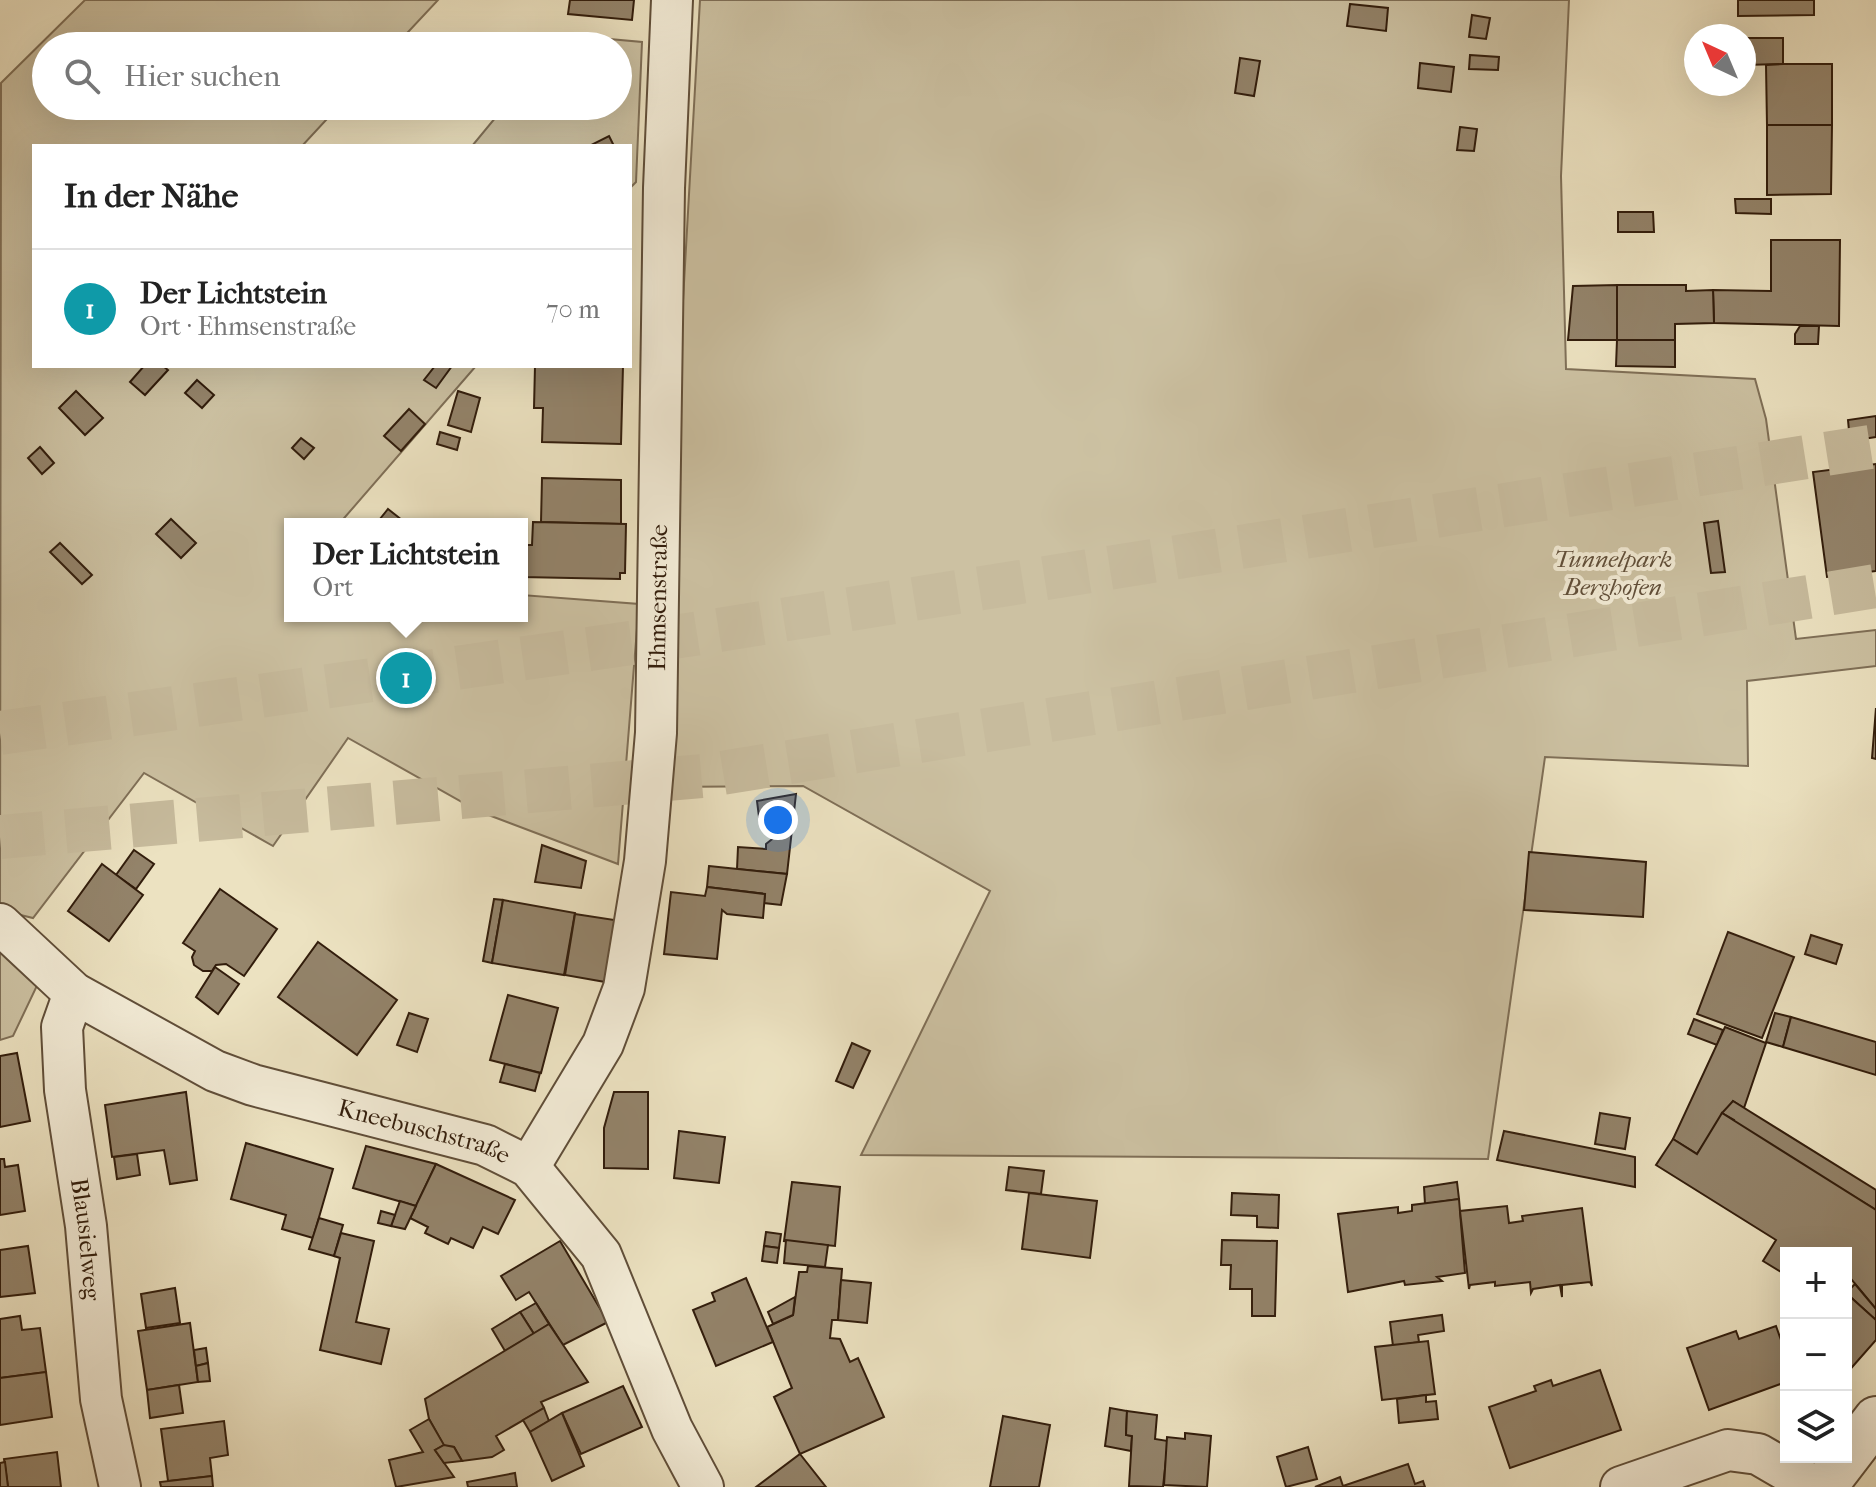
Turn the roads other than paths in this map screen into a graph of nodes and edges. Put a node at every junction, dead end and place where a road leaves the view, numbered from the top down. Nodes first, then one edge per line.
1 (672, 0) edge
2 (0, 924) edge
3 (74, 993) junction
4 (529, 1167) junction
5 (1876, 1419) edge
6 (120, 1487) edge
7 (703, 1487) edge
8 (1621, 1487) edge
9 (1815, 1487) edge
10 (1824, 1487) edge

1 - 4 street, Ehmsenstraße
2 - 3 street, Kneebuschstraße
3 - 4 street, Kneebuschstraße
3 - 6 street, Blausielweg
4 - 7 street, Kneebuschstraße
5 - 10 street
8 - 9 street

